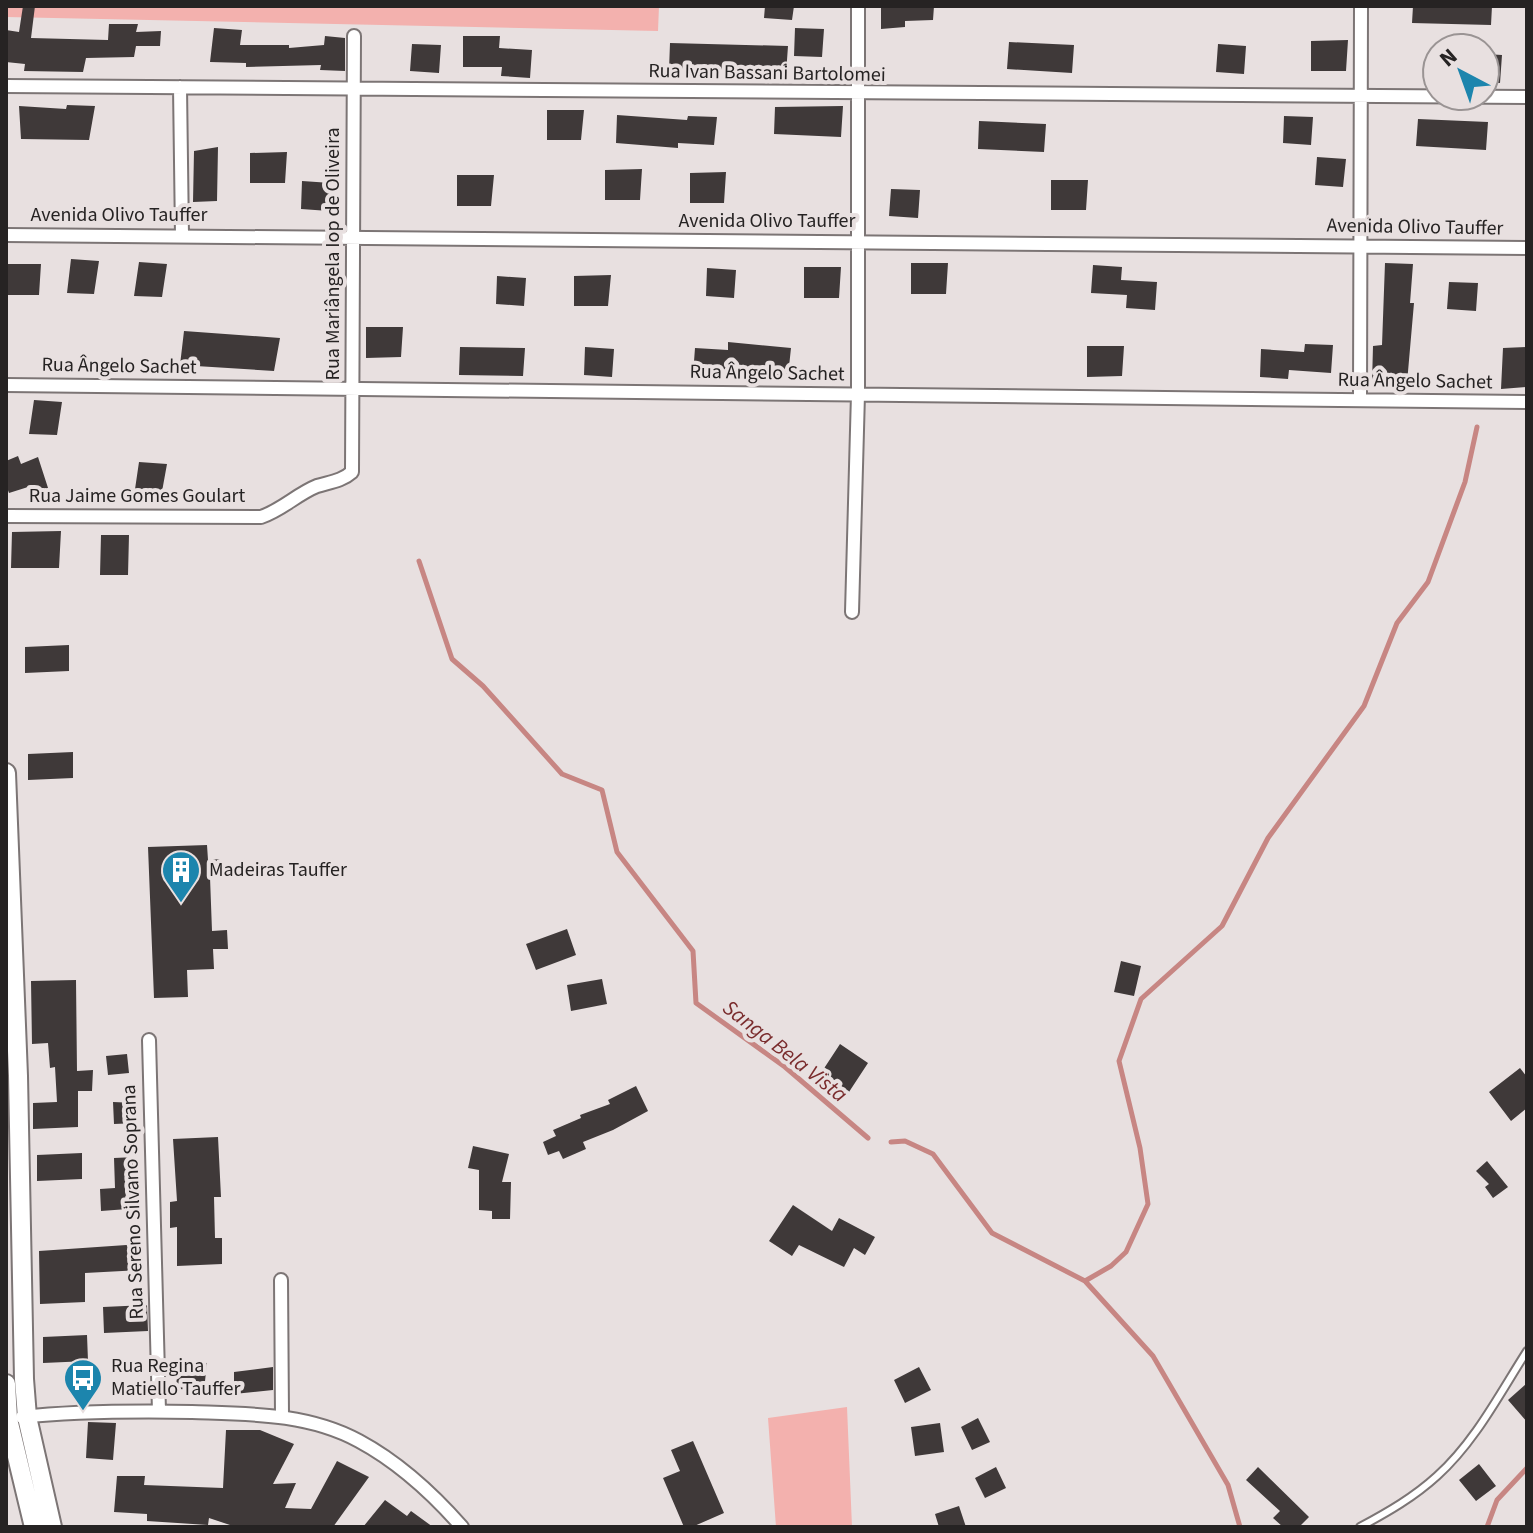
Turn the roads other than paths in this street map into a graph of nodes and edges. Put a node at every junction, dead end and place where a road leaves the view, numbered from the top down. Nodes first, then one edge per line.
1 (858, 6) edge
2 (1361, 6) edge
3 (354, 36) dead end
4 (6, 86) edge
5 (180, 87) junction
6 (353, 89) junction
7 (858, 94) junction
8 (1360, 96) junction
9 (1527, 97) edge
10 (6, 235) edge
11 (182, 236) junction
12 (353, 238) junction
13 (857, 242) junction
14 (1360, 246) junction
15 (1527, 248) edge
16 (6, 385) edge
17 (352, 389) junction
18 (858, 394) junction
19 (1360, 400) junction
20 (1527, 402) edge
21 (352, 472) joint
22 (6, 516) edge
23 (852, 612) dead end
24 (6, 773) edge
25 (10, 958) edge
26 (149, 1040) dead end
27 (11, 1053) edge
28 (12, 1104) edge
29 (281, 1280) dead end
30 (1527, 1351) edge
31 (6, 1384) edge
32 (159, 1411) junction
33 (282, 1415) junction
34 (13, 1418) edge
35 (34, 1527) edge
36 (52, 1527) edge
37 (462, 1527) edge
38 (1360, 1527) edge

1 - 7 street
2 - 8 street
3 - 6 street, Rua Mariângela Iop de Oliveira
4 - 5 street, Rua Ivan Bassani Bartolomei
5 - 6 street, Rua Ivan Bassani Bartolomei
5 - 11 street
6 - 7 street, Rua Ivan Bassani Bartolomei
6 - 12 street, Rua Mariângela Iop de Oliveira
7 - 8 street, Rua Ivan Bassani Bartolomei
7 - 13 street
8 - 9 street, Rua Ivan Bassani Bartolomei
8 - 14 street
10 - 11 street, Avenida Olivo Tauffer
11 - 12 street, Avenida Olivo Tauffer
12 - 13 street, Avenida Olivo Tauffer
12 - 17 street, Rua Mariângela Iop de Oliveira
13 - 14 street, Avenida Olivo Tauffer
13 - 18 street
14 - 15 street, Avenida Olivo Tauffer
14 - 19 street
16 - 17 street, Rua Ângelo Sachet
17 - 18 street, Rua Ângelo Sachet
17 - 21 street, Rua Mariângela Iop de Oliveira
18 - 19 street, Rua Ângelo Sachet
18 - 23 street
19 - 20 street, Rua Ângelo Sachet
21 - 22 street, Rua Jaime Gomes Goulart
24 - 25 street
25 - 27 street
26 - 32 street, Rua Sereno Silvano Soprana
27 - 28 street
28 - 34 street
29 - 33 street
30 - 38 lane
31 - 34 street
32 - 33 street
32 - 34 street
33 - 37 street
34 - 35 street
34 - 36 street

